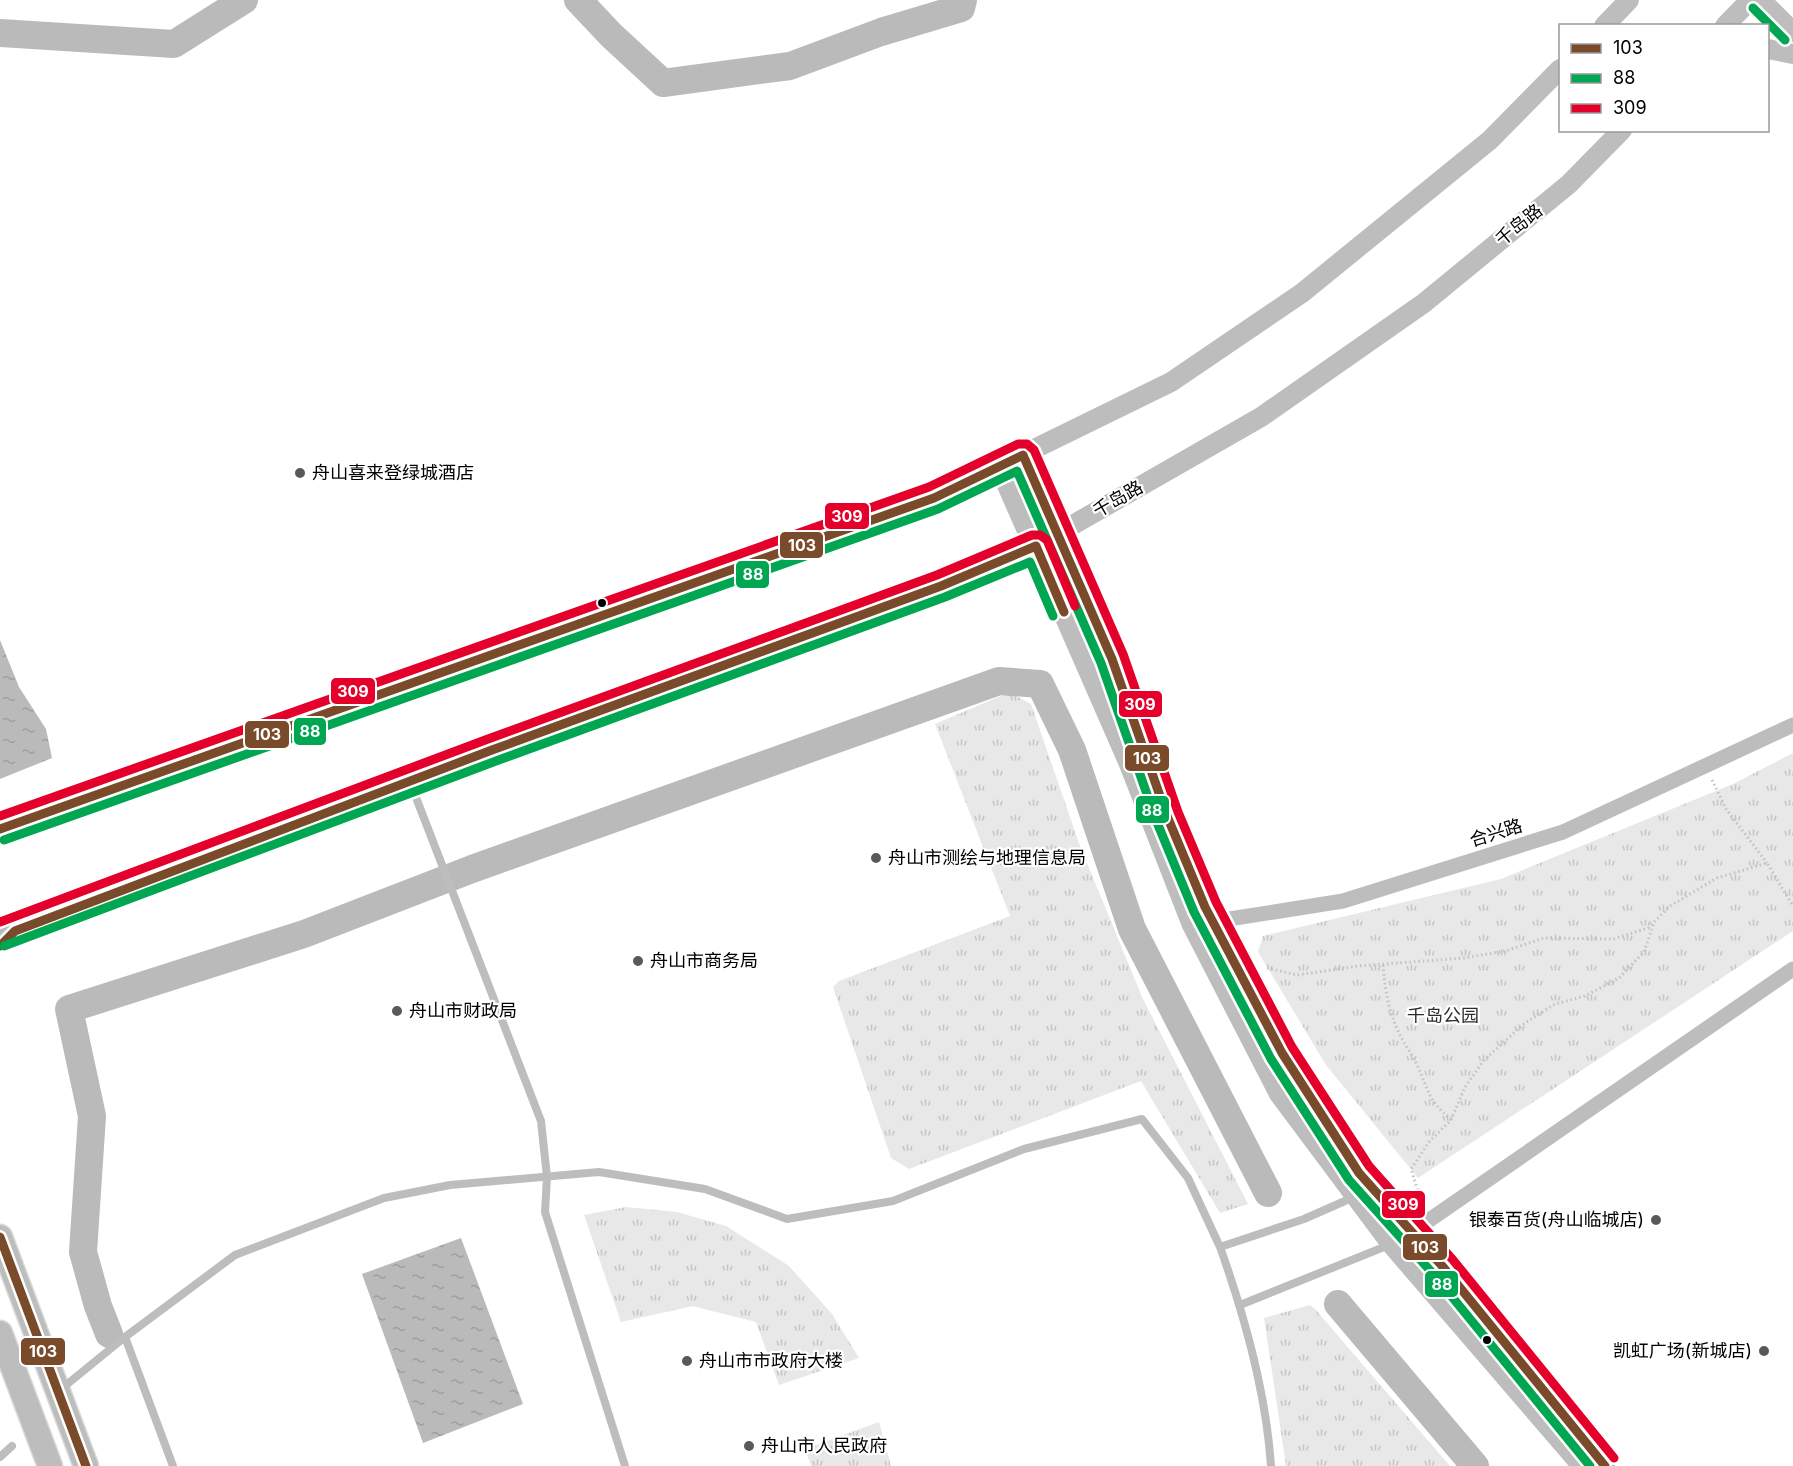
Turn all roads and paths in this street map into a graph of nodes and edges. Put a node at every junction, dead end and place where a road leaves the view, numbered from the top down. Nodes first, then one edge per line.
1 (1629, 0) edge
2 (1750, 0) edge
3 (1761, 0) edge
4 (1612, 14) edge
5 (1727, 24) edge
6 (1793, 32) edge
7 (1769, 49) edge
8 (1793, 54) edge
9 (1559, 70) edge
10 (1620, 132) edge
11 (1023, 455) junction
12 (999, 467) junction
13 (1057, 534) junction
14 (1036, 546) junction
15 (1793, 725) edge
16 (1706, 768) junction
17 (410, 781) junction
18 (0, 829) edge
19 (1767, 863) junction
20 (1793, 906) edge
21 (1212, 922) junction
22 (1654, 922) junction
23 (1192, 925) junction
24 (8, 933) edge
25 (0, 946) edge
26 (1383, 965) junction
27 (1267, 968) dead end
28 (1793, 969) edge
29 (1450, 1120) junction
30 (547, 1177) junction
31 (1354, 1197) junction
32 (1420, 1227) junction
33 (0, 1237) edge
34 (1391, 1244) junction
35 (1220, 1247) junction
36 (1240, 1305) junction
37 (0, 1333) edge
38 (125, 1337) junction
39 (58, 1392) junction
40 (12, 1446) dead end
41 (0, 1457) edge
42 (50, 1466) edge
43 (86, 1466) edge
44 (173, 1466) edge
45 (625, 1466) edge
46 (1271, 1466) edge
47 (1582, 1466) edge
48 (1605, 1466) edge

1 - 4 street
2 - 5 street
3 - 6 street
7 - 8 street
9 - 11 street
10 - 13 street, 千岛路
11 - 12 street
11 - 13 street
12 - 14 street
12 - 18 street
13 - 14 street, 千岛路
13 - 21 street
14 - 17 street, 千岛路
14 - 23 street
15 - 16 street, 合兴路
16 - 19 path
16 - 21 street, 合兴路
17 - 24 street, 千岛路
17 - 30 lane
19 - 20 path
19 - 22 path
21 - 23 street, 合兴路
21 - 32 street
22 - 26 path
22 - 29 path
23 - 31 street
24 - 25 street
26 - 27 path
26 - 29 path
28 - 32 street
29 - 32 path
30 - 35 lane
30 - 38 lane
30 - 45 lane
31 - 34 street
31 - 35 lane
32 - 34 street
32 - 48 street
33 - 39 main road
34 - 36 lane
34 - 47 street
35 - 36 lane
36 - 46 lane
37 - 42 main road
38 - 39 lane
38 - 44 lane
39 - 43 main road
40 - 41 lane

